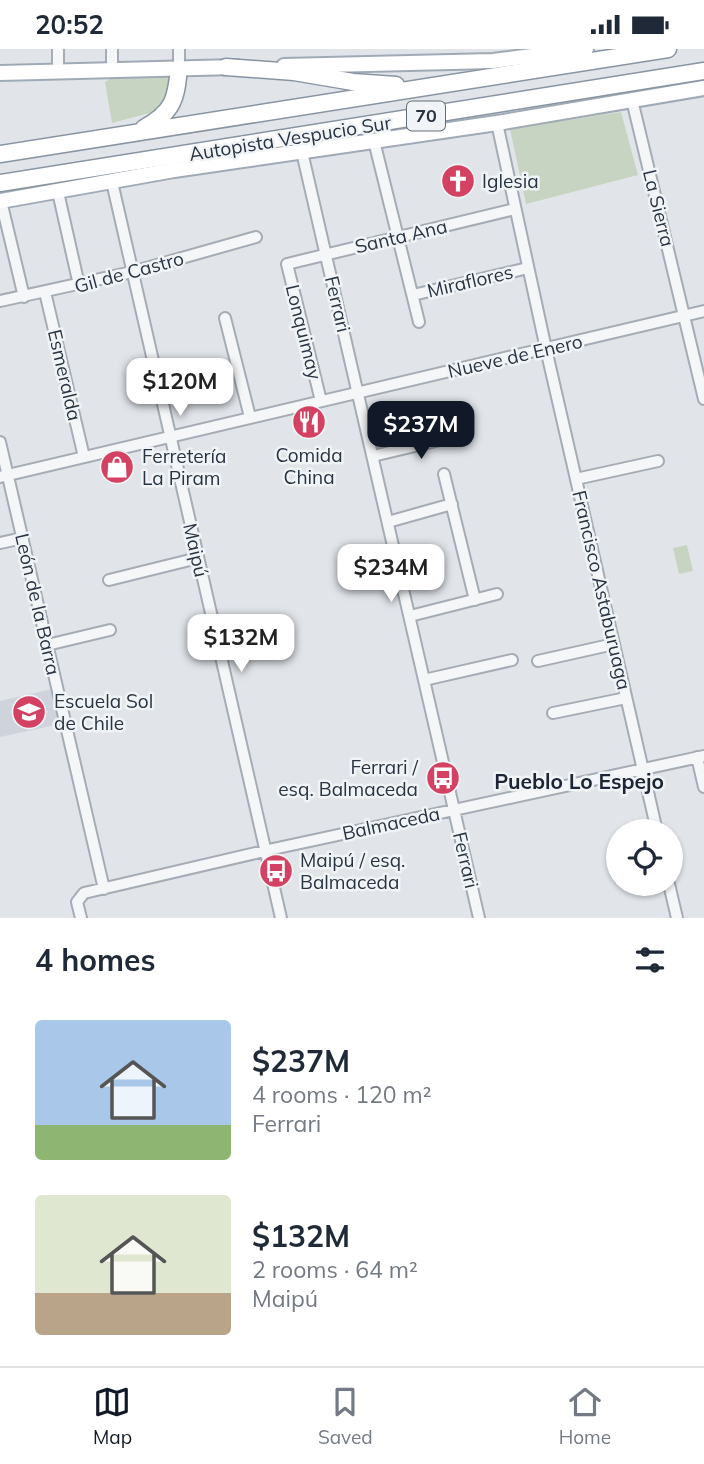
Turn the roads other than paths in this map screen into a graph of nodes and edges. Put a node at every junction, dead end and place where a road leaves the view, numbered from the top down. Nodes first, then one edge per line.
1 (58, 49) edge
2 (112, 49) edge
3 (179, 49) edge
4 (586, 49) edge
5 (668, 49) edge
6 (226, 67) junction
7 (179, 68) junction
8 (113, 70) junction
9 (58, 71) junction
10 (704, 71) edge
11 (0, 73) edge
12 (437, 86) junction
13 (704, 88) edge
14 (632, 100) junction
15 (497, 123) junction
16 (136, 133) junction
17 (374, 141) junction
18 (302, 152) junction
19 (0, 154) edge
20 (112, 182) junction
21 (0, 183) edge
22 (58, 192) junction
23 (1, 201) edge
24 (515, 209) junction
25 (256, 237) dead end
26 (398, 237) junction
27 (326, 254) junction
28 (287, 264) joint
29 (528, 268) junction
30 (132, 272) junction
31 (79, 285) junction
32 (45, 292) junction
33 (413, 295) junction
34 (24, 297) junction
35 (0, 301) edge
36 (704, 311) edge
37 (685, 316) junction
38 (225, 318) dead end
39 (419, 322) dead end
40 (546, 349) junction
41 (358, 392) junction
42 (704, 399) edge
43 (321, 401) junction
44 (250, 417) junction
45 (461, 435) dead end
46 (170, 437) junction
47 (0, 442) edge
48 (373, 456) junction
49 (84, 457) junction
50 (657, 461) dead end
51 (444, 474) dead end
52 (4, 476) edge
53 (576, 479) junction
54 (452, 505) junction
55 (388, 522) junction
56 (23, 538) junction
57 (0, 543) edge
58 (198, 558) junction
59 (109, 580) dead end
60 (497, 594) dead end
61 (475, 600) junction
62 (410, 616) junction
63 (110, 630) dead end
64 (614, 644) junction
65 (47, 645) junction
66 (512, 660) dead end
67 (538, 661) dead end
68 (424, 680) junction
69 (626, 698) junction
70 (552, 713) dead end
71 (701, 757) edge
72 (643, 769) junction
73 (704, 787) edge
74 (454, 810) junction
75 (654, 819) edge
76 (265, 851) junction
77 (104, 889) junction
78 (672, 896) edge
79 (81, 918) edge
80 (281, 918) edge
81 (479, 918) edge
82 (677, 918) edge

1 - 9 street
2 - 8 street
3 - 7 street
4 - 6 main road
5 - 12 highway, Autopista Vespucio Sur / 70
6 - 7 main road
6 - 12 highway
7 - 8 main road
7 - 16 highway
8 - 9 main road
9 - 11 main road
10 - 21 highway, Autopista Vespucio Sur / 70
12 - 16 highway, Autopista Vespucio Sur / 70
13 - 14 main road
14 - 15 main road
14 - 37 street, La Sierra
15 - 17 main road
15 - 24 street, Francisco Astaburuaga
16 - 19 highway, Autopista Vespucio Sur / 70
17 - 18 main road
17 - 26 street
18 - 20 main road
18 - 27 street, Ferrari
20 - 22 main road
20 - 30 street, Maipú
22 - 23 main road
22 - 31 street
23 - 34 street
24 - 26 street, Santa Ana
24 - 29 street, Francisco Astaburuaga
25 - 30 street, Gil de Castro
26 - 27 street, Santa Ana
26 - 33 street
27 - 28 street, Santa Ana
27 - 41 street, Ferrari
28 - 43 street, Lonquimay
29 - 33 street, Miraflores
29 - 40 street, Francisco Astaburuaga
30 - 31 street, Gil de Castro
30 - 46 street, Maipú
31 - 32 street, Gil de Castro
32 - 34 street, Gil de Castro
32 - 49 street, Esmeralda
33 - 39 street
34 - 35 street, Gil de Castro
36 - 37 street, Nueve de Enero
37 - 40 street, Nueve de Enero
37 - 42 street, La Sierra
38 - 44 street
40 - 41 street, Nueve de Enero
40 - 53 street, Francisco Astaburuaga
41 - 43 street, Nueve de Enero
41 - 48 street, Ferrari
43 - 44 street, Nueve de Enero
44 - 46 street, Nueve de Enero
45 - 48 street
46 - 49 street, Nueve de Enero
46 - 58 street, Maipú
47 - 52 street, León de la Barra
48 - 55 street, Ferrari
49 - 52 street, Nueve de Enero
50 - 53 street
51 - 54 street
52 - 56 street, León de la Barra
53 - 64 street, Francisco Astaburuaga
54 - 55 street
54 - 61 street
55 - 62 street, Ferrari
56 - 57 street
56 - 65 street, León de la Barra
58 - 59 street
58 - 76 street, Maipú
60 - 61 street
61 - 62 street
62 - 68 street, Ferrari
63 - 65 street
64 - 67 street
64 - 69 street, Francisco Astaburuaga
65 - 77 street, León de la Barra
66 - 68 street
68 - 74 street, Ferrari
69 - 70 street
69 - 72 street, Francisco Astaburuaga
71 - 72 street, Balmaceda
71 - 73 street
72 - 74 street, Balmaceda
72 - 75 street, Francisco Astaburuaga
74 - 76 street, Balmaceda
74 - 81 street, Ferrari
76 - 77 street, Balmaceda
76 - 80 street, Maipú
77 - 79 street, Balmaceda
78 - 82 street

